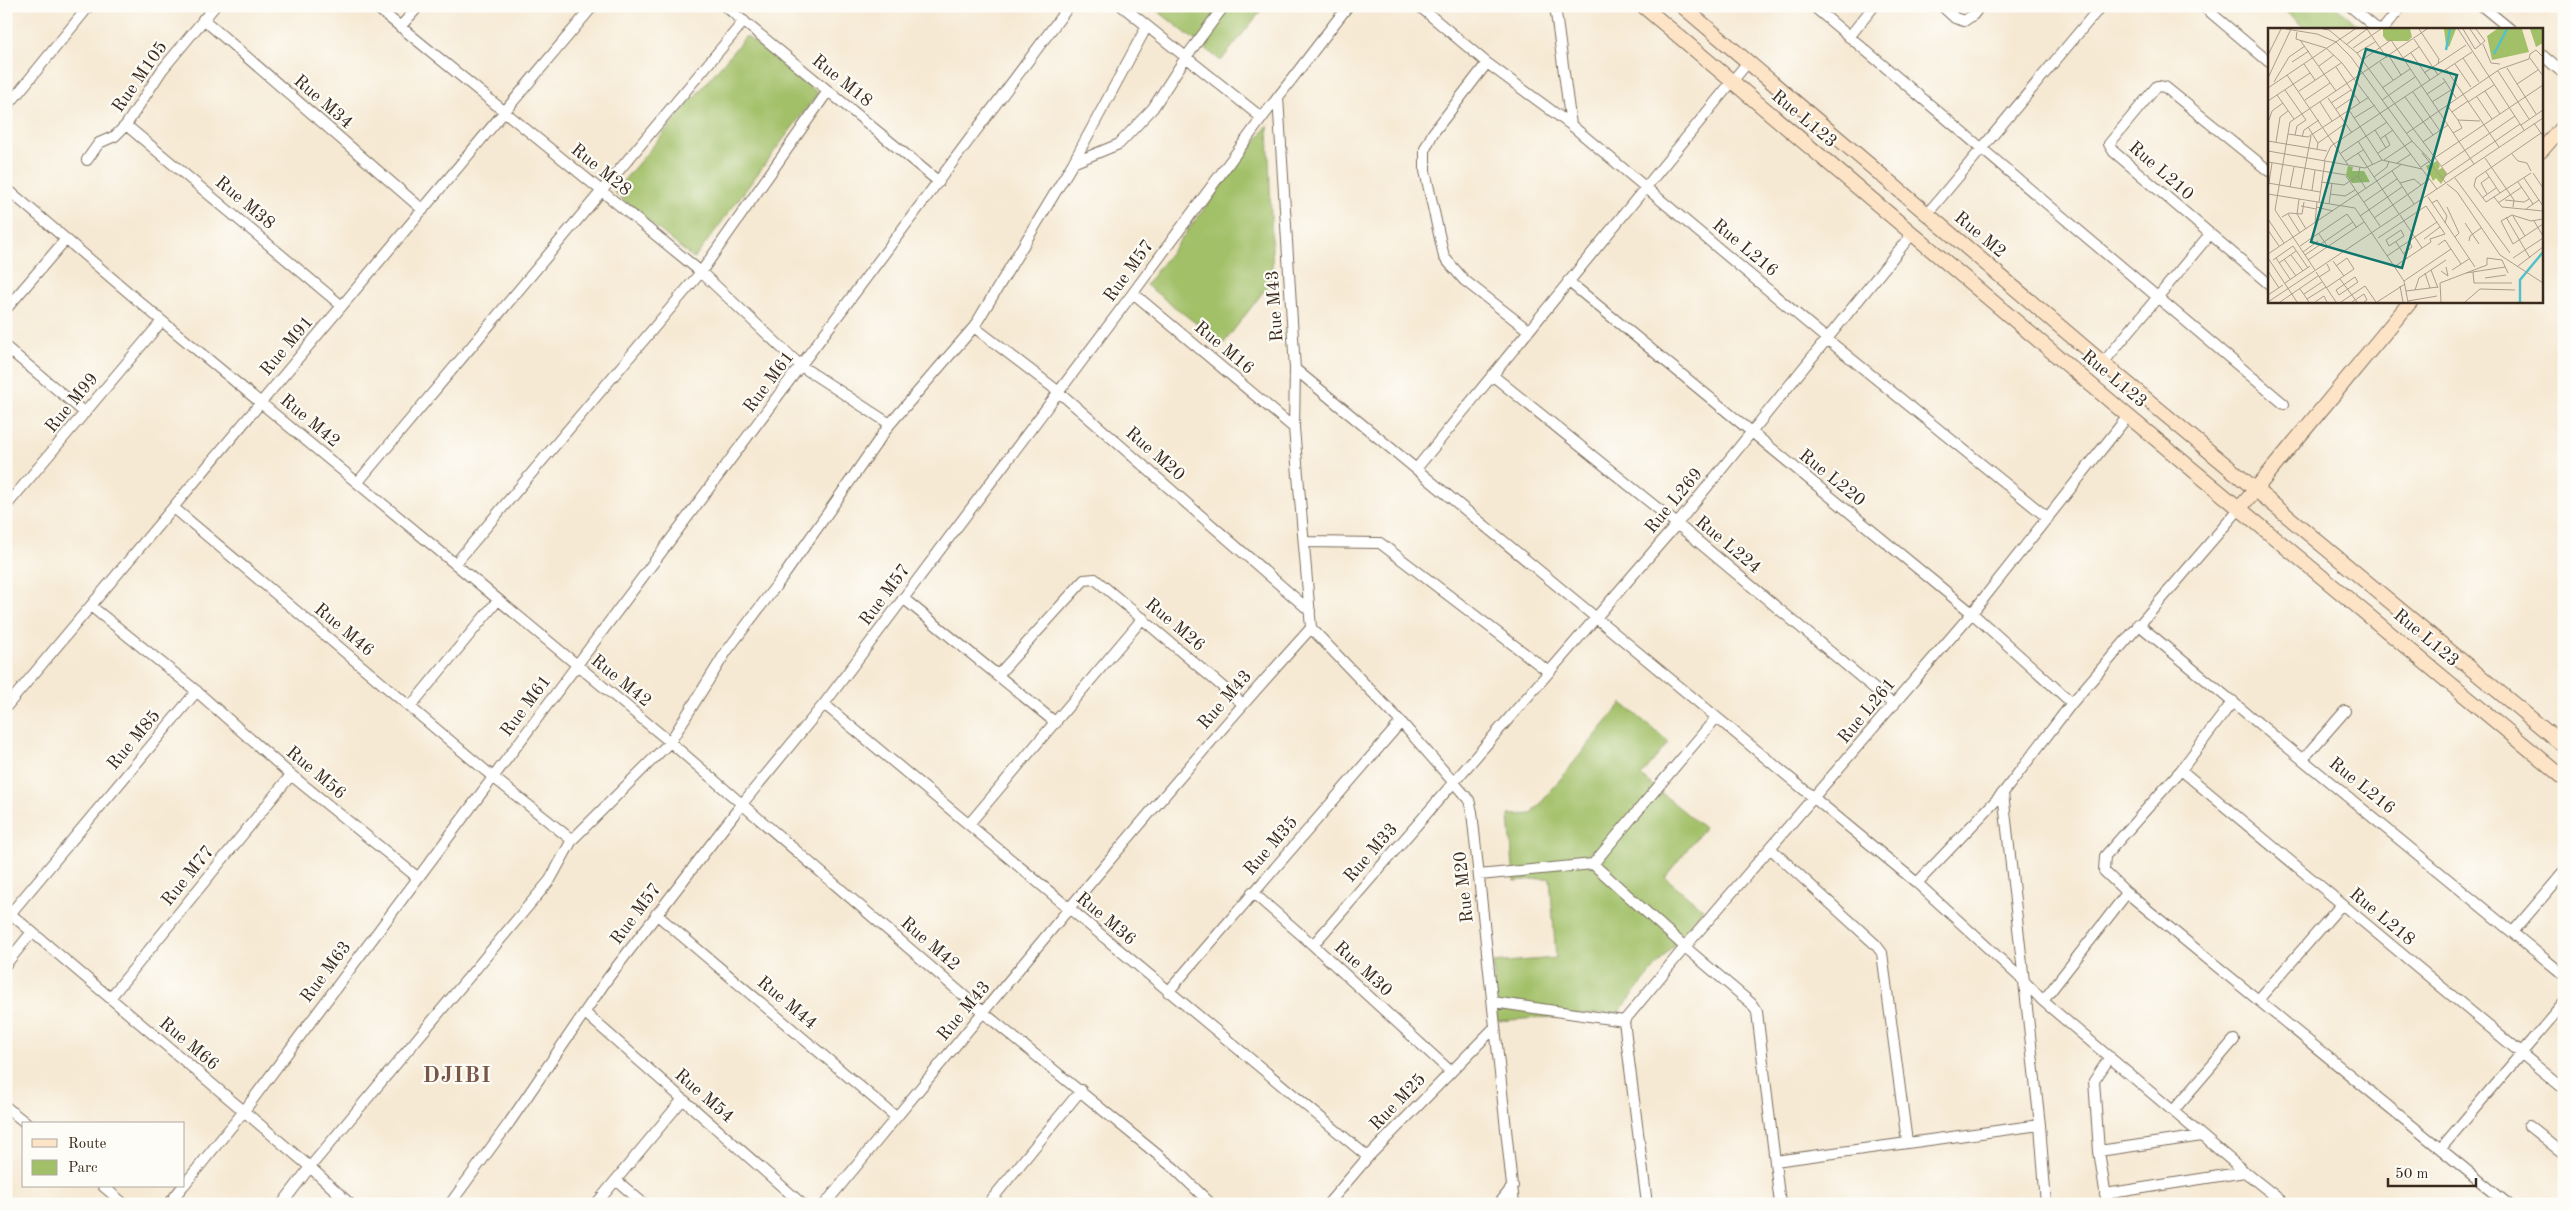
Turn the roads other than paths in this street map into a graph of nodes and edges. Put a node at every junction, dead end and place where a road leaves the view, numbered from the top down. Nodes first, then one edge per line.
1 (89, 6) edge
2 (214, 6) edge
3 (375, 6) edge
4 (419, 6) edge
5 (725, 6) edge
6 (1069, 6) edge
7 (1122, 6) edge
8 (1224, 6) edge
9 (1348, 6) edge
10 (1419, 6) edge
11 (1555, 6) edge
12 (1643, 6) edge
13 (1682, 6) edge
14 (1813, 6) edge
15 (1874, 6) edge
16 (1942, 6) edge
17 (1980, 6) edge
18 (2100, 6) edge
19 (2203, 6) edge
20 (2350, 6) edge
21 (2402, 6) edge
22 (2482, 6) edge
23 (587, 8) edge
24 (2215, 10) edge
25 (203, 19) junction
26 (744, 21) junction
27 (1147, 26) junction
28 (400, 27) junction
29 (2376, 28) edge
30 (2384, 28) edge
31 (2509, 28) edge
32 (1849, 37) junction
33 (2542, 55) edge
34 (1186, 57) junction
35 (2268, 61) edge
36 (1748, 62) junction
37 (1487, 63) junction
38 (2564, 74) edge
39 (1732, 83) junction
40 (828, 90) junction
41 (1278, 98) junction
42 (6, 108) edge
43 (503, 112) junction
44 (1262, 118) junction
45 (126, 125) junction
46 (1571, 125) junction
47 (2564, 125) edge
48 (1980, 147) junction
49 (2542, 151) edge
50 (87, 160) dead end
51 (1073, 163) junction
52 (2267, 167) edge
53 (939, 182) junction
54 (1647, 187) junction
55 (6, 188) edge
56 (602, 192) junction
57 (423, 210) junction
58 (1927, 214) junction
59 (1912, 234) junction
60 (2210, 234) junction
61 (66, 240) junction
62 (701, 272) junction
63 (1568, 281) junction
64 (2268, 283) edge
65 (1133, 293) junction
66 (2157, 298) junction
67 (2410, 302) edge
68 (342, 306) junction
69 (6, 309) edge
70 (162, 321) junction
71 (974, 327) junction
72 (1528, 330) junction
73 (1828, 340) junction
74 (6, 347) edge
75 (2103, 362) junction
76 (801, 366) junction
77 (1295, 369) junction
78 (1492, 375) junction
79 (1059, 392) junction
80 (262, 402) junction
81 (2284, 404) dead end
82 (85, 413) junction
83 (2128, 416) junction
84 (890, 424) junction
85 (1294, 428) junction
86 (1752, 433) junction
87 (1416, 470) junction
88 (358, 482) junction
89 (2255, 490) junction
90 (6, 506) edge
91 (174, 508) junction
92 (2240, 508) junction
93 (2048, 518) junction
94 (1677, 524) junction
95 (1305, 542) junction
96 (455, 564) junction
97 (902, 598) junction
98 (498, 600) junction
99 (92, 607) junction
100 (1310, 611) junction
101 (1972, 612) junction
102 (1143, 618) junction
103 (1595, 619) junction
104 (2138, 624) junction
105 (1311, 628) junction
106 (577, 666) junction
107 (1549, 672) junction
108 (997, 676) junction
109 (197, 692) junction
110 (2233, 701) junction
111 (2072, 703) junction
112 (824, 704) junction
113 (1242, 704) junction
114 (1894, 705) junction
115 (6, 707) edge
116 (410, 707) junction
117 (2345, 710) dead end
118 (1716, 718) junction
119 (1400, 722) junction
120 (1056, 723) junction
121 (670, 742) junction
122 (2564, 746) edge
123 (2303, 759) junction
124 (2181, 770) junction
125 (291, 775) junction
126 (493, 777) junction
127 (2564, 778) edge
128 (1454, 782) junction
129 (2003, 793) junction
130 (1815, 798) junction
131 (742, 804) junction
132 (969, 824) junction
133 (572, 840) junction
134 (1771, 849) junction
135 (1593, 864) junction
136 (2564, 872) edge
137 (1479, 875) junction
138 (417, 877) junction
139 (1917, 884) junction
140 (1252, 892) junction
141 (2127, 893) junction
142 (2342, 904) junction
143 (1068, 909) junction
144 (8, 912) edge
145 (656, 914) junction
146 (32, 932) junction
147 (2513, 932) junction
148 (1313, 945) junction
149 (1684, 947) junction
150 (6, 964) edge
151 (2564, 975) edge
152 (2023, 980) junction
153 (1168, 992) junction
154 (110, 998) junction
155 (2258, 1000) junction
156 (2043, 1001) junction
157 (1493, 1002) junction
158 (2564, 1003) edge
159 (984, 1012) junction
160 (584, 1013) junction
161 (1624, 1021) junction
162 (1495, 1027) junction
163 (2234, 1040) dead end
164 (2522, 1054) junction
165 (2110, 1057) junction
166 (1450, 1071) junction
167 (2564, 1089) edge
168 (1082, 1090) junction
169 (683, 1099) junction
170 (6, 1107) edge
171 (244, 1111) junction
172 (2173, 1111) junction
173 (896, 1117) junction
174 (25, 1122) edge
175 (2040, 1125) junction
176 (2529, 1126) dead end
177 (2202, 1136) junction
178 (1907, 1142) junction
179 (2442, 1147) junction
180 (2099, 1151) junction
181 (2564, 1154) edge
182 (1368, 1157) junction
183 (1775, 1161) junction
184 (310, 1167) junction
185 (2245, 1172) junction
186 (616, 1180) junction
187 (185, 1184) edge
188 (1513, 1186) junction
189 (105, 1188) edge
190 (181, 1188) edge
191 (2106, 1199) edge
192 (124, 1204) edge
193 (169, 1204) edge
194 (282, 1204) edge
195 (350, 1204) edge
196 (450, 1204) edge
197 (596, 1204) edge
198 (644, 1204) edge
199 (802, 1204) edge
200 (825, 1204) edge
201 (988, 1204) edge
202 (1211, 1204) edge
203 (1328, 1204) edge
204 (1499, 1204) edge
205 (1514, 1204) edge
206 (1648, 1204) edge
207 (1780, 1204) edge
208 (2046, 1204) edge
209 (2285, 1204) edge
210 (2508, 1204) edge

1 - 42 street
2 - 25 street, Rue M105
3 - 28 street, Rue M28
4 - 28 street
5 - 26 street, Rue M18
6 - 53 street, Rue M61
7 - 27 street
8 - 34 street
9 - 41 street, Rue M57
10 - 37 street, Rue L216
11 - 46 street
12 - 39 main road, Rue L123
13 - 36 main road, Rue M2
14 - 32 street
15 - 32 street
16 - 17 street
18 - 48 street
19 - 24 street
20 - 29 street
21 - 30 street
22 - 31 street
23 - 43 street, Rue M91
24 - 35 street
25 - 45 street, Rue M105
25 - 57 street, Rue M34
26 - 40 street, Rue M18
26 - 56 street
27 - 34 street
27 - 51 street
28 - 43 street, Rue M28
32 - 48 street
33 - 38 street
34 - 44 street
34 - 51 street
36 - 39 street
36 - 58 main road, Rue M2
37 - 46 street, Rue L216
37 - 72 street
39 - 54 street
39 - 59 main road, Rue L123
40 - 53 street, Rue M18
40 - 62 street
41 - 44 street, Rue M57
41 - 77 street, Rue M43
43 - 56 street, Rue M28
43 - 57 street, Rue M91
44 - 65 street, Rue M57
45 - 50 street, Rue M105
45 - 68 street, Rue M38
46 - 54 street, Rue L216
47 - 49 main road
48 - 58 street
48 - 66 street
51 - 71 street
52 - 60 street, Rue L210
53 - 76 street, Rue M61
54 - 63 street
54 - 73 street, Rue L216
55 - 61 street, Rue M42
56 - 62 street, Rue M28
56 - 88 street
57 - 68 street, Rue M91
58 - 75 main road, Rue M2
59 - 73 street, Rue L269
59 - 83 main road, Rue L123
60 - 64 street, Rue L210
60 - 66 street
61 - 69 street
61 - 70 street, Rue M42
62 - 76 street, Rue M28
62 - 96 street
63 - 72 street
63 - 86 street, Rue L220
65 - 79 street, Rue M57
65 - 85 street, Rue M16
66 - 75 street
66 - 81 street
67 - 89 main road
68 - 80 street, Rue M91
70 - 80 street, Rue M42
70 - 82 street, Rue M99
71 - 79 street, Rue M20
71 - 84 street
72 - 78 street
73 - 86 street, Rue L269
73 - 93 street, Rue L216
74 - 82 street
75 - 89 main road, Rue M2
76 - 84 street, Rue M28
76 - 106 street, Rue M61
77 - 85 street, Rue M43
77 - 87 street
78 - 87 street
78 - 94 street, Rue L224
79 - 97 street, Rue M57
79 - 100 street, Rue M20
80 - 88 street, Rue M42
80 - 91 street, Rue M91
82 - 90 street, Rue M99
83 - 92 main road, Rue L123
83 - 93 street, Rue L261
84 - 121 street
85 - 95 street, Rue M43
86 - 94 street, Rue L269
86 - 101 street, Rue L220
87 - 103 street
88 - 96 street, Rue M42
89 - 92 main road
89 - 122 main road, Rue L123
91 - 99 street, Rue M91
91 - 116 street, Rue M46
92 - 104 street
92 - 127 main road, Rue L123
93 - 101 street, Rue L261
94 - 103 street, Rue L269
94 - 114 street, Rue L224
95 - 100 street, Rue M43
95 - 107 street
96 - 98 street, Rue M42
97 - 108 street
97 - 112 street, Rue M57
98 - 106 street, Rue M42
98 - 116 street
99 - 109 street
99 - 115 street, Rue M91
100 - 105 street, Rue M43
101 - 111 street, Rue L220
101 - 114 street, Rue L261
102 - 108 street, Rue M26
102 - 113 street, Rue M26
102 - 120 street
103 - 107 street, Rue L269
103 - 118 street
104 - 110 street, Rue L216
104 - 111 street
105 - 113 street, Rue M43
105 - 119 street, Rue M20
106 - 121 street, Rue M42
106 - 126 street, Rue M61
107 - 128 street, Rue L269
108 - 120 street
109 - 125 street, Rue M56
109 - 144 street, Rue M85
110 - 123 street, Rue L216
110 - 124 street
111 - 129 street
112 - 131 street, Rue M57
112 - 132 street, Rue M36
113 - 143 street, Rue M43
114 - 130 street, Rue L261
116 - 126 street, Rue M46
117 - 123 street
118 - 130 street
118 - 135 street
119 - 128 street, Rue M20
119 - 140 street, Rue M35
120 - 132 street
121 - 131 street, Rue M42
121 - 133 street
123 - 147 street, Rue L216
124 - 141 street
124 - 142 street, Rue L218
125 - 138 street, Rue M56
125 - 154 street, Rue M77
126 - 133 street, Rue M46
126 - 138 street, Rue M63
128 - 137 street, Rue M20
128 - 148 street, Rue M33
129 - 139 street
129 - 152 street
130 - 134 street, Rue L261
130 - 139 street
131 - 145 street, Rue M57
131 - 159 street, Rue M42
132 - 143 street, Rue M36
133 - 184 street
134 - 149 street, Rue L261
134 - 178 street
135 - 137 street
135 - 149 street
136 - 147 street
137 - 157 street, Rue M20
138 - 171 street, Rue M63
139 - 152 street
140 - 148 street, Rue M30
140 - 153 street, Rue M35
141 - 155 street
141 - 156 street
142 - 155 street
142 - 164 street, Rue L218
143 - 153 street, Rue M36
143 - 159 street, Rue M43
144 - 146 street, Rue M66
145 - 160 street, Rue M57
145 - 173 street, Rue M44
146 - 150 street
146 - 154 street, Rue M66
147 - 151 street, Rue L216
148 - 166 street, Rue M30
149 - 161 street, Rue L261
149 - 183 street
152 - 156 street
152 - 175 street
153 - 182 street, Rue M36
154 - 171 street, Rue M66
155 - 179 street
156 - 165 street
157 - 161 street
157 - 162 street, Rue M20
158 - 164 street
159 - 168 street, Rue M42
159 - 173 street, Rue M43
160 - 169 street, Rue M54
160 - 196 street, Rue M57
161 - 206 street
162 - 166 street, Rue M25
162 - 188 street, Rue M20
163 - 172 street
164 - 167 street, Rue L218
164 - 179 street
165 - 172 street
165 - 180 street
166 - 182 street, Rue M25
168 - 201 street
168 - 202 street, Rue M42
169 - 186 street
169 - 199 street, Rue M54
170 - 174 street
171 - 184 street, Rue M66
171 - 187 street, Rue M63
172 - 177 street
173 - 200 street, Rue M43
175 - 178 street
175 - 208 street
176 - 181 street
177 - 180 street
177 - 185 street
178 - 183 street
179 - 210 street
180 - 191 street
182 - 203 street, Rue M25
183 - 207 street
184 - 194 street
184 - 195 street, Rue M66
185 - 191 street
185 - 209 street
186 - 197 street
186 - 198 street
188 - 204 street
188 - 205 street, Rue M20
189 - 192 street
190 - 193 street, Rue M63

